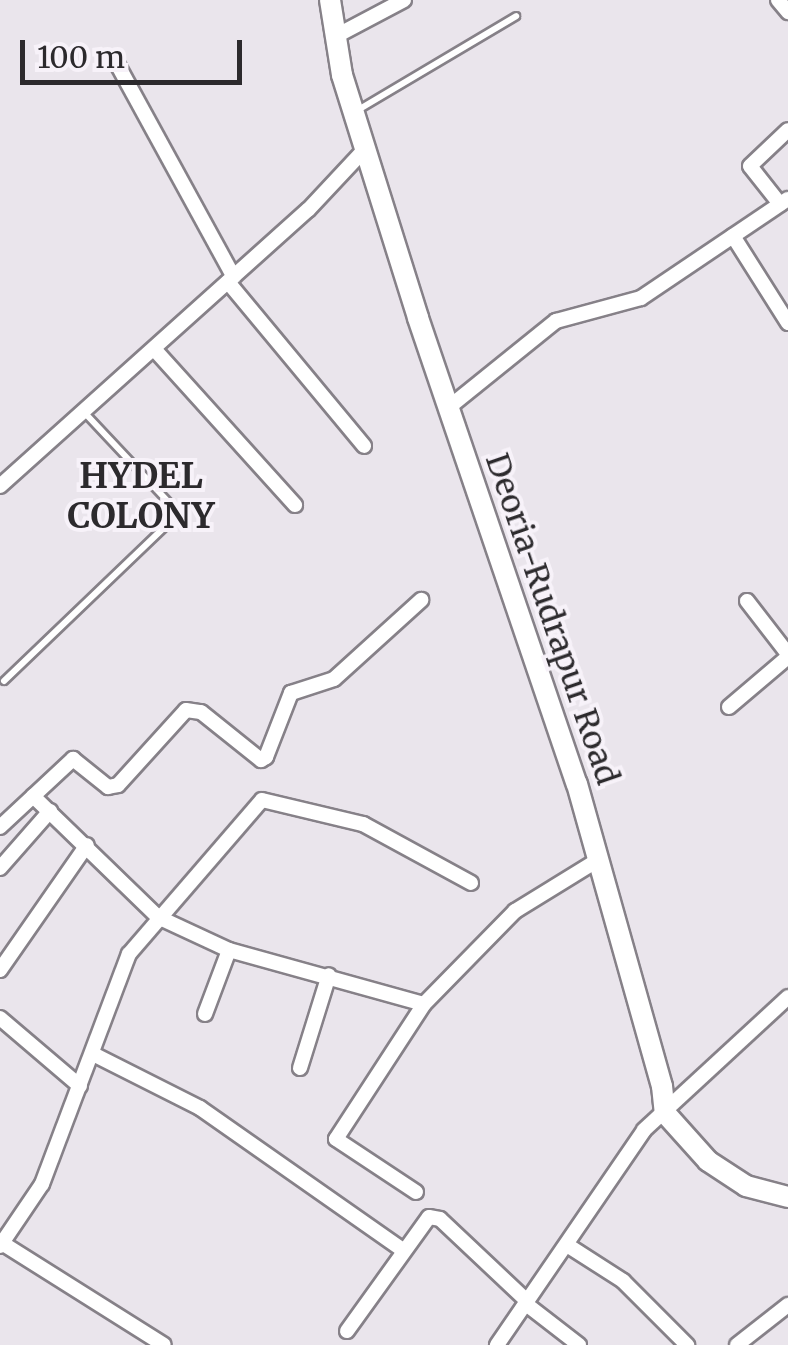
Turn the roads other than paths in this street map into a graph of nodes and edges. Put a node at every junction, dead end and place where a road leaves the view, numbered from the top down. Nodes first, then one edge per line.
1 (330, 0) edge
2 (404, 0) edge
3 (778, 0) edge
4 (788, 12) edge
5 (516, 16) dead end
6 (336, 36) junction
7 (115, 60) dead end
8 (354, 112) junction
9 (788, 130) edge
10 (365, 149) junction
11 (784, 202) edge
12 (733, 236) junction
13 (231, 280) junction
14 (788, 324) edge
15 (154, 350) junction
16 (448, 408) junction
17 (85, 413) junction
18 (364, 446) dead end
19 (0, 486) edge
20 (295, 504) dead end
21 (421, 600) dead end
22 (747, 601) dead end
23 (788, 656) edge
24 (4, 682) dead end
25 (730, 706) dead end
26 (33, 796) junction
27 (50, 812) junction
28 (0, 827) edge
29 (87, 845) junction
30 (598, 860) junction
31 (0, 868) edge
32 (471, 883) dead end
33 (158, 917) junction
34 (229, 950) junction
35 (0, 970) edge
36 (329, 975) junction
37 (788, 997) edge
38 (424, 1004) junction
39 (206, 1014) dead end
40 (0, 1018) edge
41 (93, 1054) junction
42 (300, 1068) dead end
43 (80, 1086) junction
44 (664, 1113) junction
45 (416, 1192) dead end
46 (788, 1197) edge
47 (1, 1244) edge
48 (567, 1245) junction
49 (403, 1250) junction
50 (527, 1303) junction
51 (788, 1305) edge
52 (348, 1331) dead end
53 (164, 1345) edge
54 (497, 1345) edge
55 (579, 1345) edge
56 (686, 1345) edge
57 (737, 1345) edge

1 - 6 main road, Deoria-Rudrapur Road
2 - 6 street
3 - 4 street
5 - 8 lane
6 - 8 main road, Deoria-Rudrapur Road
7 - 13 street
8 - 10 main road, Deoria-Rudrapur Road
9 - 11 street
10 - 13 street
10 - 16 main road, Deoria-Rudrapur Road
11 - 12 street
12 - 14 street
12 - 16 street
13 - 15 street
13 - 18 street
15 - 17 street
15 - 20 street
16 - 30 main road, Deoria-Rudrapur Road
17 - 19 street
17 - 24 lane
21 - 26 street
22 - 23 street
23 - 25 street
26 - 27 street
26 - 28 street
27 - 29 street
27 - 31 street
29 - 33 street
29 - 35 street
30 - 38 street
30 - 44 main road, Deoria-Rudrapur Road
32 - 33 street
33 - 34 street
33 - 41 street
34 - 36 street
34 - 39 street
36 - 38 street
36 - 42 street
37 - 44 street
38 - 45 street
40 - 43 street
41 - 43 street
41 - 49 street
43 - 47 street
44 - 46 main road
44 - 48 street
47 - 53 street
48 - 50 street
48 - 56 street
49 - 50 street
49 - 52 street
50 - 54 street
50 - 55 street
51 - 57 street

